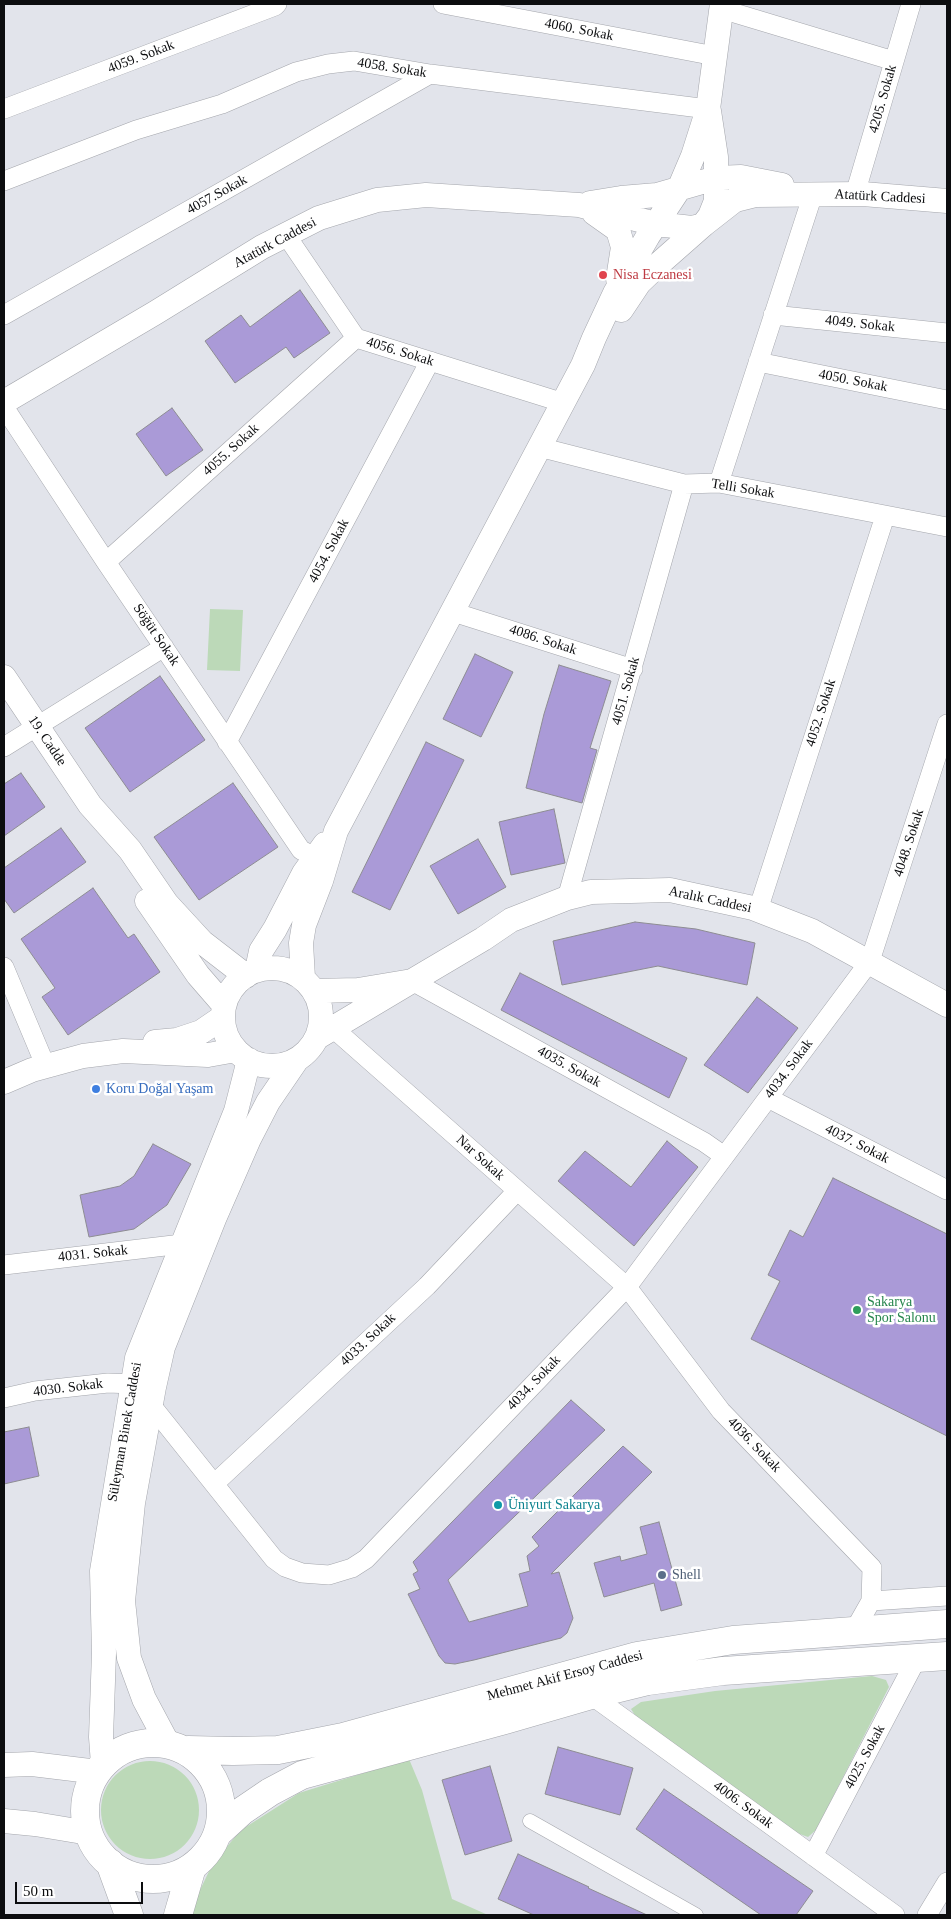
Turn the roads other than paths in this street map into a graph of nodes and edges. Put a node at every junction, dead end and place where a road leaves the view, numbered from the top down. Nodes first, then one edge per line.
1 (277, 4) edge
2 (443, 4) edge
3 (910, 4) edge
4 (721, 6) edge
5 (715, 56) junction
6 (894, 62) junction
7 (430, 74) junction
8 (4, 109) edge
9 (708, 109) junction
10 (716, 178) junction
11 (4, 181) edge
12 (679, 189) junction
13 (813, 194) junction
14 (855, 194) junction
15 (947, 201) edge
16 (579, 205) junction
17 (656, 224) junction
18 (703, 225) junction
19 (286, 235) junction
20 (615, 293) junction
21 (4, 315) edge
22 (773, 315) junction
23 (947, 333) edge
24 (356, 338) junction
25 (430, 361) junction
26 (758, 362) junction
27 (583, 365) junction
28 (947, 400) edge
29 (4, 402) edge
30 (564, 402) junction
31 (4, 407) edge
32 (540, 447) junction
33 (719, 483) junction
34 (684, 484) junction
35 (885, 516) junction
36 (947, 528) edge
37 (106, 562) junction
38 (453, 612) junction
39 (164, 647) junction
40 (633, 669) junction
41 (4, 676) edge
42 (947, 724) edge
43 (38, 727) junction
44 (227, 742) junction
45 (4, 747) edge
46 (939, 778) edge
47 (90, 805) junction
48 (336, 831) junction
49 (315, 857) junction
50 (567, 898) junction
51 (758, 910) junction
52 (870, 961) junction
53 (4, 967) edge
54 (251, 973) junction
55 (412, 981) junction
56 (309, 984) junction
57 (947, 1005) edge
58 (224, 1011) junction
59 (326, 1033) junction
60 (123, 1051) junction
61 (242, 1055) junction
62 (296, 1061) junction
63 (46, 1067) junction
64 (4, 1082) edge
65 (768, 1098) junction
66 (724, 1156) junction
67 (947, 1190) edge
68 (517, 1191) junction
69 (182, 1244) junction
70 (4, 1265) edge
71 (627, 1286) junction
72 (133, 1384) junction
73 (4, 1398) edge
74 (151, 1405) junction
75 (214, 1484) junction
76 (947, 1596) edge
77 (871, 1601) junction
78 (947, 1624) edge
79 (854, 1631) junction
80 (947, 1656) edge
81 (918, 1658) junction
82 (591, 1695) junction
83 (178, 1747) junction
84 (4, 1765) edge
85 (101, 1768) junction
86 (530, 1820) dead end
87 (4, 1821) edge
88 (89, 1833) junction
89 (218, 1833) junction
90 (813, 1856) junction
91 (110, 1864) junction
92 (192, 1867) junction
93 (947, 1882) edge
94 (129, 1915) edge
95 (178, 1915) edge
96 (696, 1915) edge
97 (895, 1915) edge
98 (927, 1915) edge

1 - 8 street, 4059. Sokak
2 - 5 street, 4060. Sokak
3 - 6 street, 4205. Sokak
4 - 5 street
4 - 6 street
5 - 9 street
6 - 14 street, 4205. Sokak
7 - 9 street, 4058. Sokak
7 - 11 street, 4058. Sokak
7 - 21 street, 4057.Sokak
9 - 10 street
9 - 12 street
10 - 12 street, Atatürk Caddesi
10 - 13 street, Atatürk Caddesi
10 - 18 street
12 - 16 street, Atatürk Caddesi
12 - 17 street
13 - 14 street, Atatürk Caddesi
13 - 18 street, Atatürk Caddesi
13 - 22 street
14 - 15 street, Atatürk Caddesi
16 - 17 street, Atatürk Caddesi
16 - 19 street, Atatürk Caddesi
16 - 20 street
17 - 18 street, Atatürk Caddesi
17 - 20 street
18 - 27 street
19 - 24 street, 4056. Sokak
19 - 29 street, Atatürk Caddesi
20 - 27 street
22 - 23 street, 4049. Sokak
22 - 26 street
24 - 25 street, 4056. Sokak
24 - 37 street, 4055. Sokak
25 - 30 street, 4056. Sokak
25 - 44 street, 4054. Sokak
26 - 28 street, 4050. Sokak
26 - 33 street
27 - 30 street
30 - 32 street
31 - 37 street, Söğüt Sokak
32 - 34 street, Telli Sokak
32 - 38 street
33 - 34 street, Telli Sokak
33 - 35 street, Telli Sokak
34 - 40 street, 4051. Sokak
35 - 36 street, Telli Sokak
35 - 51 street, 4052. Sokak
37 - 39 street, Söğüt Sokak
38 - 40 street, 4086. Sokak
38 - 48 street
39 - 43 street
39 - 44 street, Söğüt Sokak
40 - 50 street, 4051. Sokak
41 - 43 street, 19. Cadde
42 - 46 street, 4048. Sokak
43 - 45 street
43 - 47 street, 19. Cadde
44 - 49 street, Söğüt Sokak
46 - 52 street, 4048. Sokak
47 - 54 street
47 - 58 street
48 - 49 street
48 - 56 street
49 - 54 street
50 - 51 street, Aralık Caddesi
50 - 55 street, Aralık Caddesi
51 - 52 street, Aralık Caddesi
52 - 57 street, Aralık Caddesi
52 - 65 street, 4034. Sokak
53 - 63 street
54 - 56 street
54 - 58 street
55 - 56 street
55 - 59 street, Aralık Caddesi
55 - 66 street, 4035. Sokak
56 - 59 street
58 - 60 street
58 - 61 street
59 - 62 street
59 - 68 street, Nar Sokak
60 - 61 street
60 - 63 street
61 - 62 street
61 - 69 street, Süleyman Binek Caddesi
62 - 74 street, Süleyman Binek Caddesi
63 - 64 street
65 - 66 street, 4034. Sokak
65 - 67 street, 4037. Sokak
66 - 71 street, 4034. Sokak
68 - 71 street, Nar Sokak
68 - 75 street, 4033. Sokak
69 - 70 street, 4031. Sokak
69 - 72 street, Süleyman Binek Caddesi
71 - 75 street, 4034. Sokak
71 - 77 street, 4036. Sokak
72 - 73 street, 4030. Sokak
72 - 85 street, Süleyman Binek Caddesi
74 - 75 street, 4034. Sokak
74 - 83 street, Süleyman Binek Caddesi
76 - 77 street
77 - 79 street
78 - 79 main road, Mehmet Akif Ersoy Caddesi
79 - 83 main road, Mehmet Akif Ersoy Caddesi
80 - 81 main road, Mehmet Akif Ersoy Caddesi
81 - 82 main road, Mehmet Akif Ersoy Caddesi
81 - 90 street, 4025. Sokak
82 - 89 main road, Mehmet Akif Ersoy Caddesi
82 - 90 street, 4006. Sokak
83 - 85 main road
83 - 89 main road
84 - 85 street
85 - 88 main road
86 - 96 street
87 - 88 street
88 - 91 main road
89 - 92 main road
90 - 97 street, 4006. Sokak
91 - 92 main road
91 - 94 main road
92 - 95 main road
93 - 98 street

